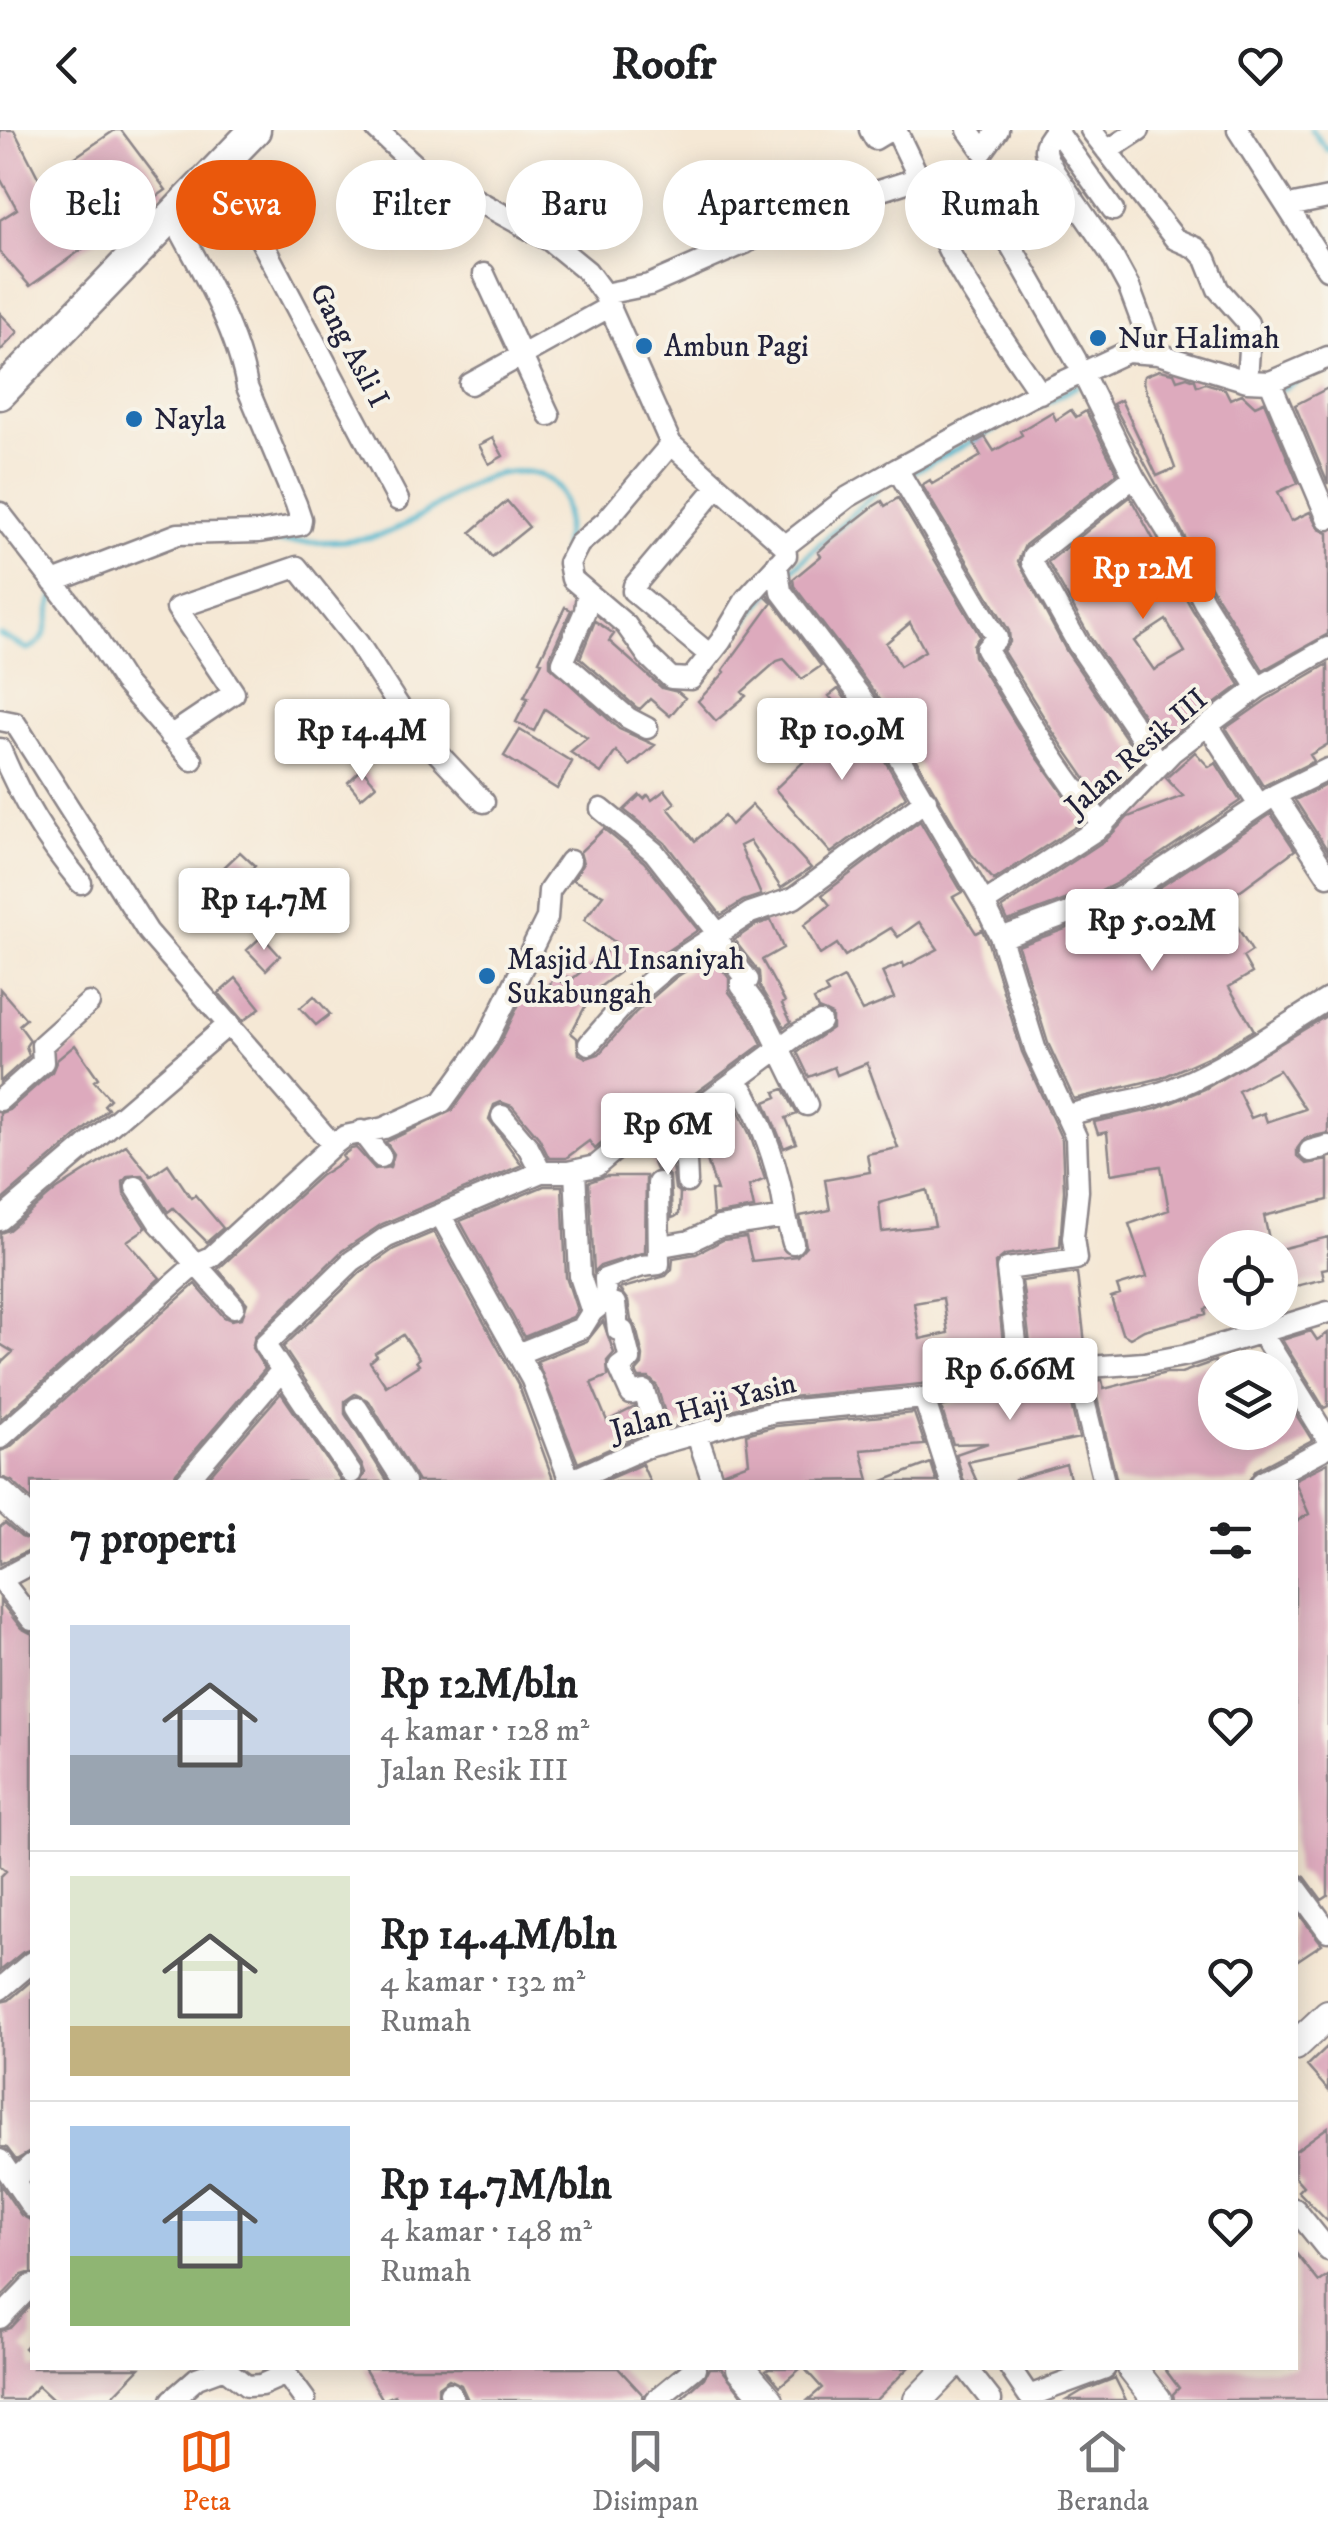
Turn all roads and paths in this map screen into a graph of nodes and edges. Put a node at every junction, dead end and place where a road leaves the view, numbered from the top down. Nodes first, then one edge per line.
1 (255, 130) edge
2 (377, 130) edge
3 (870, 130) edge
4 (893, 130) edge
5 (968, 130) edge
6 (998, 130) edge
7 (1056, 130) edge
8 (1090, 130) edge
9 (1139, 130) edge
10 (1238, 130) edge
11 (1107, 151) junction
12 (225, 160) edge
13 (909, 160) edge
14 (1048, 160) edge
15 (905, 182) edge
16 (1328, 198) edge
17 (1075, 202) edge
18 (1289, 206) junction
19 (1113, 210) dead end
20 (176, 212) edge
21 (172, 216) junction
22 (266, 250) edge
23 (948, 250) edge
24 (1012, 250) edge
25 (1327, 270) edge
26 (484, 274) dead end
27 (606, 300) junction
28 (1146, 333) dead end
29 (523, 356) junction
30 (1328, 357) edge
31 (1083, 373) junction
32 (1246, 380) junction
33 (470, 384) dead end
34 (1274, 391) junction
35 (1040, 392) junction
36 (0, 394) edge
37 (549, 415) dead end
38 (671, 444) junction
39 (901, 476) junction
40 (1134, 477) junction
41 (718, 486) junction
42 (398, 500) dead end
43 (0, 513) edge
44 (1328, 519) edge
45 (781, 555) junction
46 (56, 586) junction
47 (580, 594) junction
48 (1328, 648) edge
49 (710, 656) junction
50 (1258, 688) junction
51 (0, 720) edge
52 (1208, 725) junction
53 (646, 728) dead end
54 (170, 736) junction
55 (0, 749) edge
56 (192, 760) dead end
57 (1160, 764) junction
58 (1328, 769) edge
59 (926, 800) junction
60 (1267, 800) junction
61 (484, 802) dead end
62 (601, 809) dead end
63 (1103, 825) junction
64 (570, 861) dead end
65 (1328, 876) edge
66 (82, 883) dead end
67 (984, 902) junction
68 (717, 936) junction
69 (1001, 938) junction
70 (1328, 999) edge
71 (89, 1004) dead end
72 (820, 1022) dead end
73 (229, 1024) junction
74 (589, 1044) dead end
75 (780, 1050) junction
76 (738, 1080) junction
77 (0, 1100) edge
78 (806, 1105) dead end
79 (502, 1116) dead end
80 (1066, 1116) junction
81 (670, 1129) junction
82 (360, 1131) junction
83 (333, 1145) junction
84 (381, 1157) dead end
85 (541, 1172) junction
86 (576, 1172) junction
87 (688, 1182) dead end
88 (658, 1183) dead end
89 (136, 1187) dead end
90 (441, 1216) junction
91 (786, 1217) junction
92 (0, 1220) edge
93 (793, 1243) dead end
94 (662, 1246) junction
95 (198, 1263) junction
96 (599, 1306) junction
97 (234, 1308) dead end
98 (1328, 1312) edge
99 (1261, 1332) junction
100 (517, 1354) junction
101 (1076, 1368) junction
102 (282, 1370) junction
103 (1020, 1375) junction
104 (924, 1398) junction
105 (357, 1408) dead end
106 (697, 1434) junction
107 (0, 1438) edge
108 (660, 1444) junction
109 (1328, 1444) edge
110 (384, 1451) junction
111 (593, 1477) edge
112 (354, 1478) edge
113 (188, 1480) edge
114 (403, 1480) edge
115 (568, 1480) edge
116 (712, 1480) edge
117 (950, 1480) edge
118 (1104, 1480) edge
119 (1265, 1480) edge
120 (0, 1494) edge
121 (30, 1522) edge
122 (30, 1564) edge
123 (0, 1580) edge
124 (30, 1618) edge
125 (1298, 1890) edge
126 (1328, 1932) edge
127 (30, 1964) edge
128 (0, 1988) edge
129 (0, 2160) edge
130 (30, 2166) edge
131 (14, 2180) junction
132 (30, 2204) edge
133 (1298, 2213) edge
134 (1328, 2250) edge
135 (30, 2288) edge
136 (0, 2318) edge
137 (219, 2370) edge
138 (227, 2370) edge
139 (693, 2370) edge
140 (743, 2370) edge
141 (946, 2370) edge
142 (968, 2370) edge
143 (1011, 2370) edge
144 (1100, 2370) edge
145 (1134, 2370) edge
146 (172, 2400) edge
147 (305, 2400) edge
148 (656, 2400) edge
149 (768, 2400) edge
150 (918, 2400) edge
151 (991, 2400) edge
152 (1157, 2400) edge

1 - 12 main road
2 - 27 street
3 - 4 street
4 - 13 street
5 - 6 street
7 - 14 street
7 - 19 street
8 - 11 street
9 - 11 street
10 - 18 street
11 - 32 street
15 - 27 street
16 - 18 street
17 - 28 street
18 - 25 street
20 - 21 main road
21 - 36 main road
21 - 46 street
22 - 42 street, Gang Asli I
23 - 35 street
24 - 31 street
26 - 29 street
27 - 29 street
27 - 38 street
29 - 33 street
29 - 37 street
30 - 34 street
31 - 32 street
31 - 35 street
31 - 40 street
32 - 34 street
34 - 44 street
35 - 39 street
38 - 41 street
38 - 47 street
39 - 45 street
39 - 63 street
40 - 50 street
40 - 57 street
41 - 45 street
41 - 49 street
43 - 46 street
45 - 49 street
45 - 59 street
46 - 54 street
47 - 49 street
47 - 53 street
48 - 50 street, Jalan Resik III
50 - 52 street, Jalan Resik III
51 - 73 street
52 - 57 street, Jalan Resik III
52 - 60 street
54 - 56 street
54 - 61 street
55 - 66 street
57 - 63 street, Jalan Resik III
58 - 60 street
59 - 67 street
59 - 68 street
60 - 65 street
60 - 69 street
62 - 68 street
63 - 67 street, Jalan Resik III
64 - 82 street
67 - 69 street
68 - 74 street
68 - 75 street
69 - 80 street
70 - 80 street
71 - 77 street
72 - 75 street
73 - 83 street
73 - 92 street
75 - 76 street
75 - 78 street
76 - 81 street
76 - 91 street
79 - 85 street
80 - 103 street
81 - 86 street
81 - 87 street
82 - 83 street
82 - 84 street
83 - 95 street
85 - 86 street
85 - 90 street
86 - 96 street
88 - 94 street
89 - 95 street
90 - 100 street
90 - 102 street
91 - 93 street
91 - 94 street
94 - 96 street
95 - 97 street
95 - 107 street
96 - 100 street
96 - 108 street
98 - 99 street, Jalan Haji Yasin
99 - 101 street, Jalan Haji Yasin
99 - 109 street
100 - 115 street
101 - 103 street, Jalan Haji Yasin
101 - 118 street
102 - 112 street
102 - 113 street
103 - 104 street, Jalan Haji Yasin
104 - 106 street, Jalan Haji Yasin
104 - 117 street
105 - 110 street
106 - 108 street, Jalan Haji Yasin
106 - 116 street
108 - 111 street, Jalan Haji Yasin
109 - 119 street
110 - 112 street
110 - 114 street
120 - 121 street
122 - 123 street
123 - 124 street
125 - 126 street
127 - 128 street
129 - 131 street
130 - 131 street
131 - 132 street
133 - 134 street
135 - 136 street
137 - 146 street
138 - 147 street
139 - 148 street
140 - 149 street
141 - 150 street
142 - 151 street
143 - 144 street
145 - 152 street

